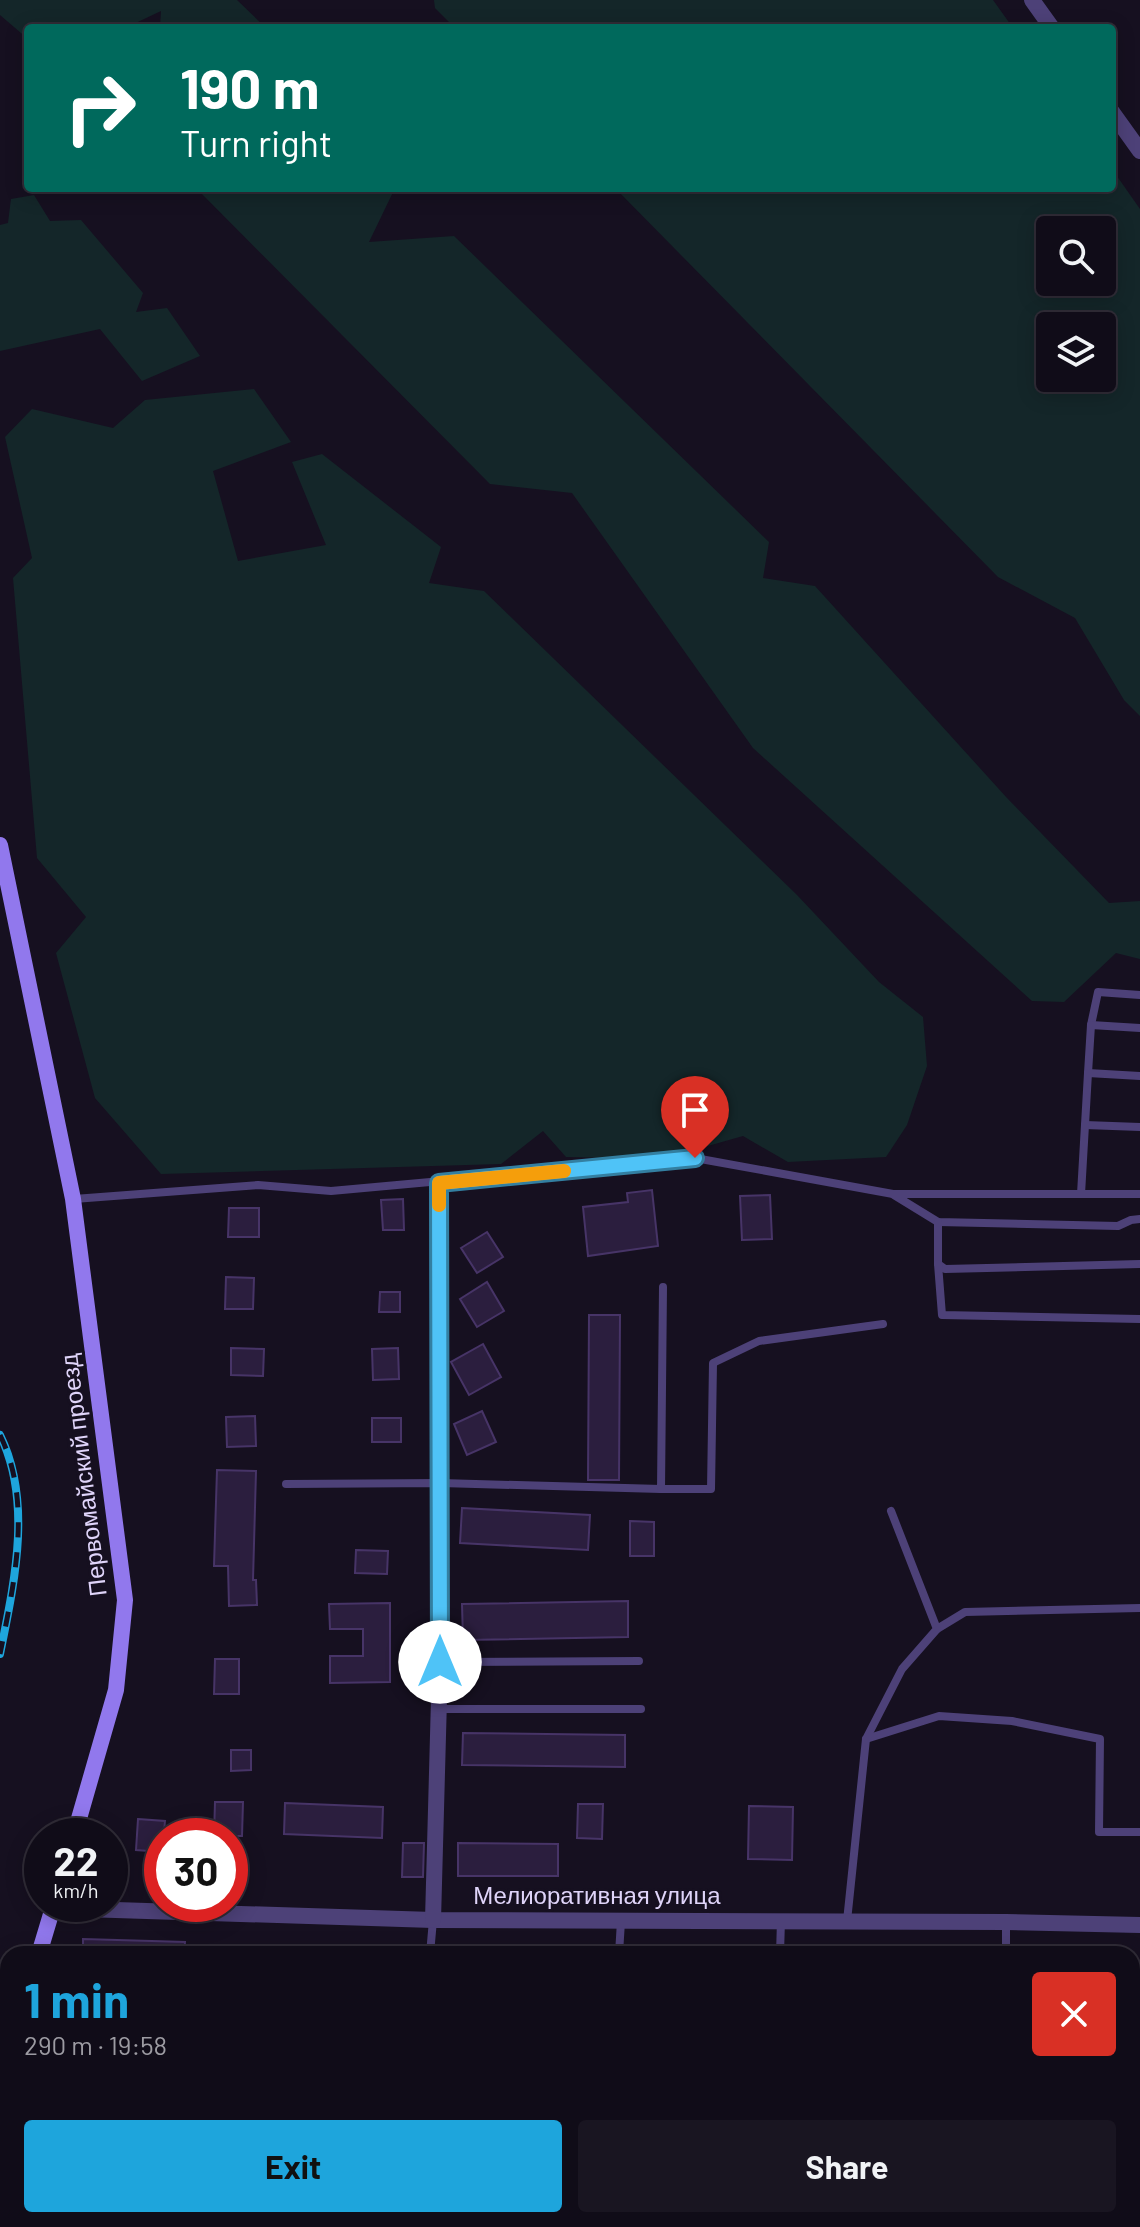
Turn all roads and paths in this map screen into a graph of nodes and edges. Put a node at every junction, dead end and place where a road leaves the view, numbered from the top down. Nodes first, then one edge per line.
1 (1032, 0) edge
2 (1049, 24) edge
3 (1116, 118) edge
4 (1140, 151) edge
5 (0, 845) edge
6 (1140, 995) edge
7 (1091, 1025) junction
8 (1140, 1028) edge
9 (1088, 1073) junction
10 (1140, 1076) edge
11 (1085, 1125) junction
12 (1140, 1127) edge
13 (439, 1183) junction
14 (893, 1194) junction
15 (1081, 1194) junction
16 (1140, 1194) edge
17 (73, 1199) junction
18 (1140, 1219) edge
19 (938, 1222) junction
20 (938, 1264) junction
21 (1140, 1264) edge
22 (663, 1287) dead end
23 (1140, 1319) edge
24 (883, 1324) dead end
25 (441, 1483) junction
26 (286, 1484) dead end
27 (661, 1489) junction
28 (891, 1511) dead end
29 (1140, 1608) edge
30 (937, 1629) junction
31 (639, 1661) dead end
32 (440, 1662) junction
33 (438, 1709) junction
34 (641, 1709) dead end
35 (866, 1739) junction
36 (79, 1818) edge
37 (1140, 1832) edge
38 (128, 1909) edge
39 (433, 1920) junction
40 (621, 1920) junction
41 (781, 1920) junction
42 (847, 1921) junction
43 (49, 1922) edge
44 (1006, 1922) junction
45 (1140, 1925) edge
46 (42, 1946) edge
47 (431, 1946) edge
48 (619, 1946) edge
49 (780, 1946) edge
50 (1006, 1946) edge

1 - 2 street
3 - 4 street
5 - 17 main road, Первомайский проезд
6 - 7 lane
7 - 8 lane
7 - 9 lane
9 - 10 lane
9 - 11 lane
11 - 12 lane
11 - 15 lane
13 - 14 lane
13 - 17 lane
13 - 25 street
14 - 15 lane
14 - 19 lane
15 - 16 lane
17 - 36 main road, Первомайский проезд
18 - 19 lane
19 - 20 lane
20 - 21 lane
20 - 23 lane
22 - 27 lane
24 - 27 lane
25 - 26 lane
25 - 27 lane
25 - 32 street
28 - 30 lane
29 - 30 lane
30 - 35 lane
31 - 32 lane
32 - 33 street
33 - 34 lane
33 - 39 street
35 - 37 lane
35 - 42 lane
38 - 39 street, Мелиоративная улица
39 - 40 street, Мелиоративная улица
39 - 47 lane
40 - 41 street, Мелиоративная улица
40 - 48 lane
41 - 42 street, Мелиоративная улица
41 - 49 lane
42 - 44 street, Мелиоративная улица
43 - 46 main road
44 - 45 street, Мелиоративная улица
44 - 50 lane

